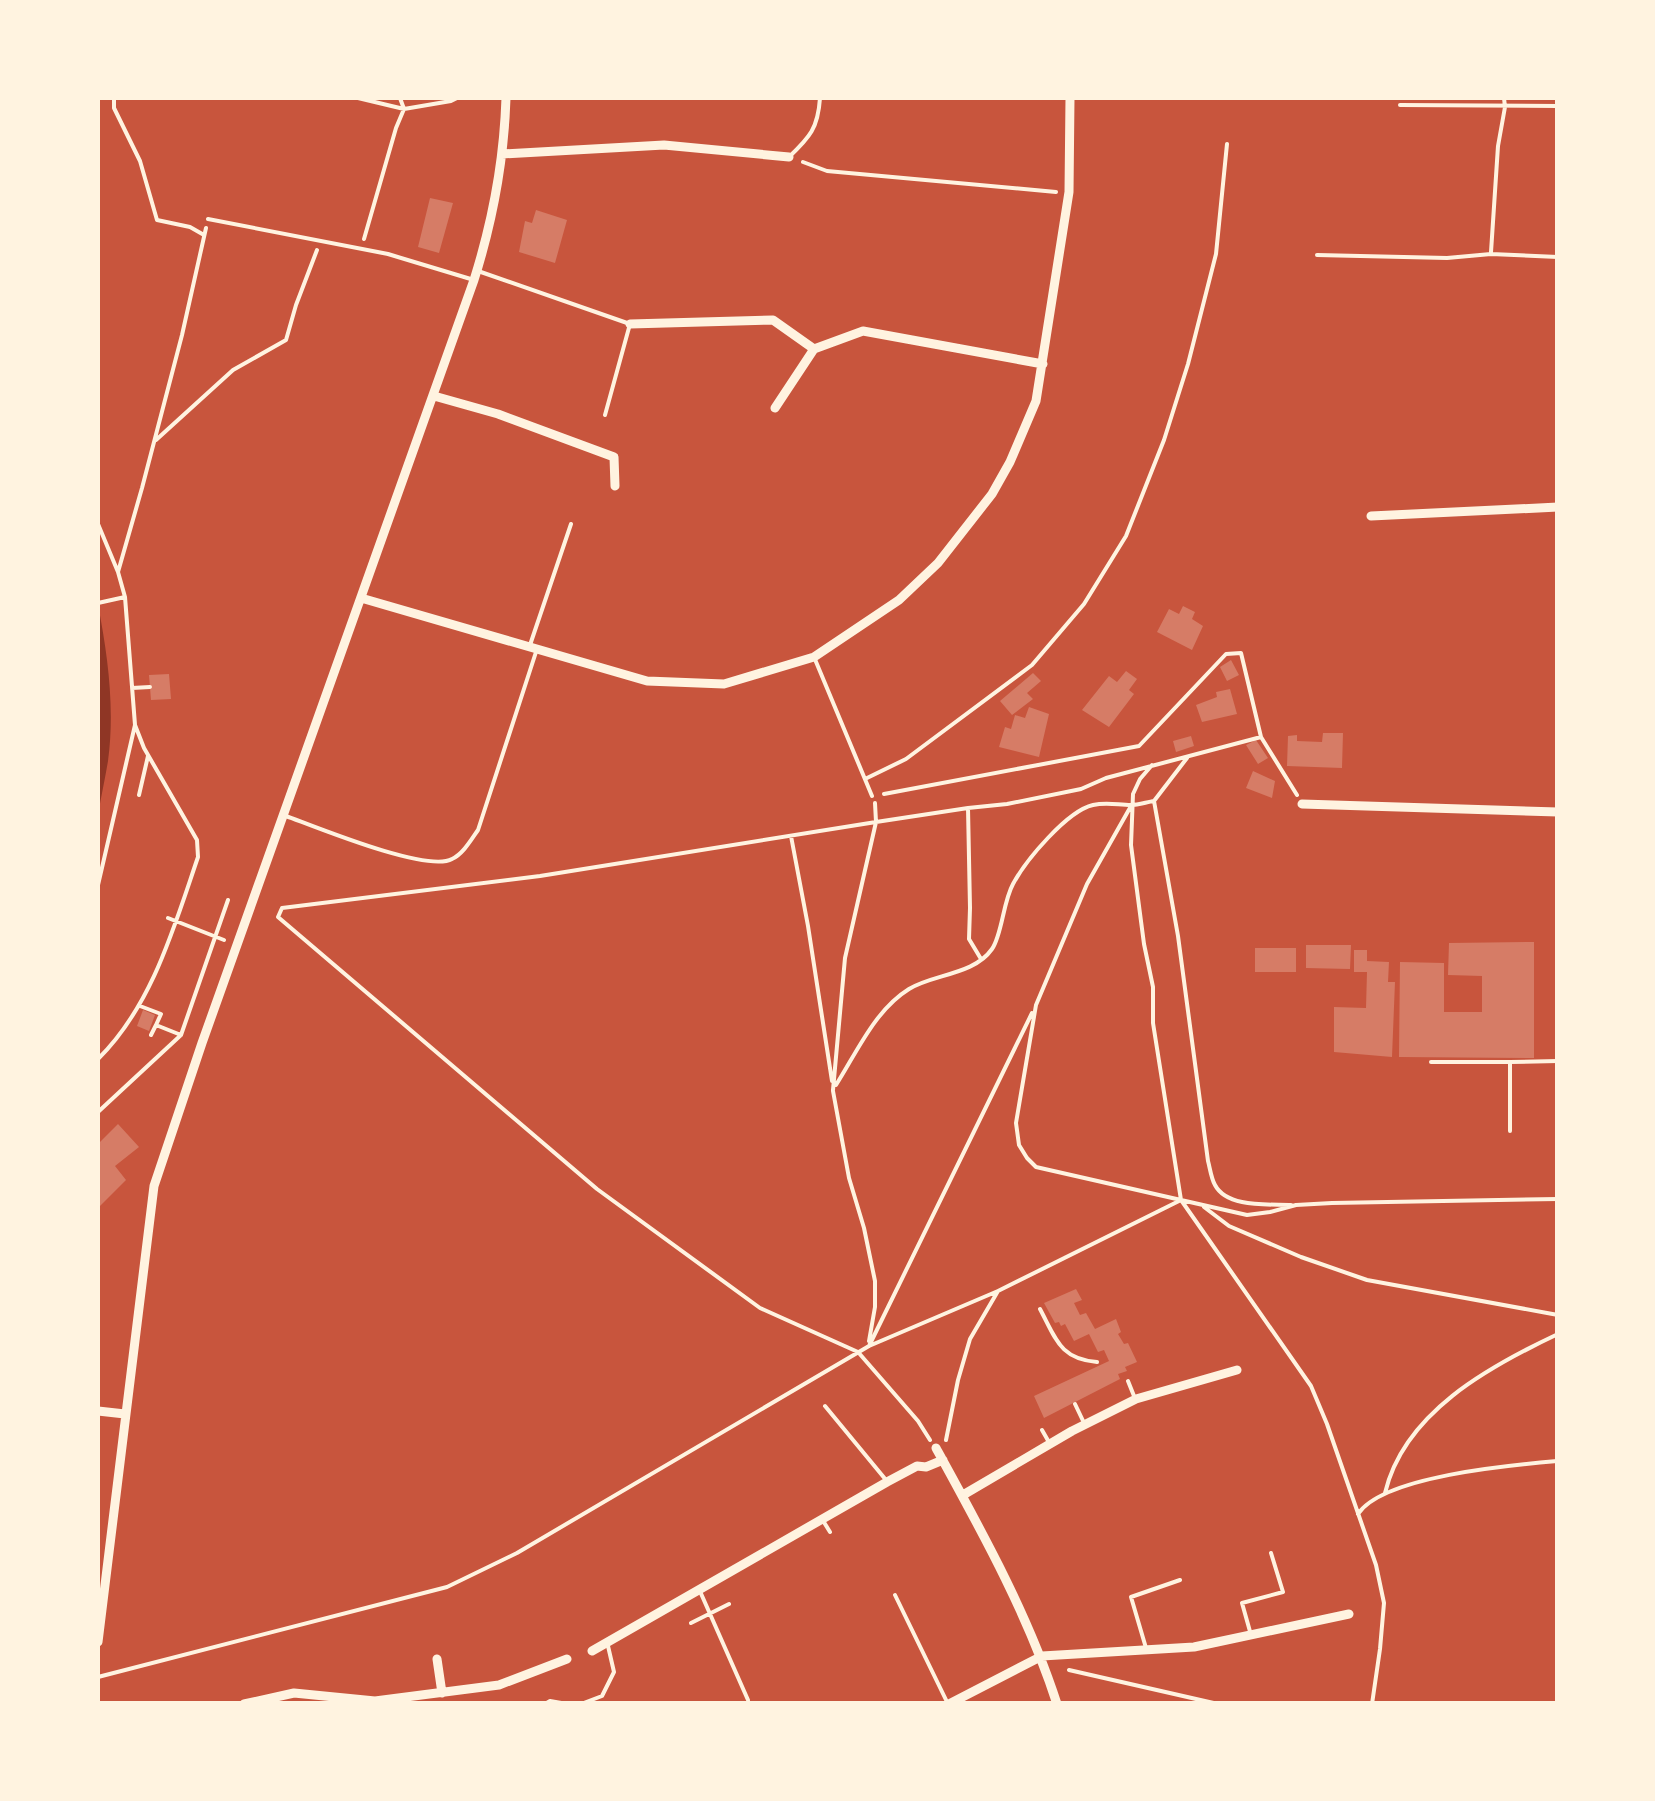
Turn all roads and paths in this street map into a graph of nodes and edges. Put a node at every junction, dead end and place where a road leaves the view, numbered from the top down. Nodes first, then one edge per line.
1 (114, 98) edge
2 (358, 98) edge
3 (400, 98) edge
4 (456, 98) edge
5 (506, 98) edge
6 (820, 98) edge
7 (1070, 98) edge
8 (1504, 98) edge
9 (383, 104) junction
10 (1400, 106) dead end
11 (1558, 106) edge
12 (1505, 107) junction
13 (404, 108) junction
14 (381, 111) dead end
15 (1227, 144) dead end
16 (502, 154) junction
17 (789, 157) junction
18 (1069, 192) junction
19 (208, 219) joint
20 (204, 235) junction
21 (320, 240) junction
22 (362, 248) junction
23 (1491, 254) junction
24 (1317, 255) dead end
25 (1558, 257) edge
26 (476, 275) junction
27 (630, 324) junction
28 (814, 348) junction
29 (1043, 364) junction
30 (434, 396) junction
31 (774, 408) dead end
32 (605, 415) dead end
33 (154, 443) junction
34 (614, 486) dead end
35 (1558, 507) edge
36 (1371, 516) dead end
37 (98, 524) edge
38 (571, 524) dead end
39 (118, 572) junction
40 (125, 597) junction
41 (362, 598) junction
42 (98, 603) edge
43 (534, 646) junction
44 (814, 657) junction
45 (150, 687) dead end
46 (132, 688) junction
47 (135, 725) junction
48 (1261, 737) junction
49 (148, 754) junction
50 (1187, 758) junction
51 (1152, 765) junction
52 (865, 779) junction
53 (139, 795) dead end
54 (872, 796) junction
55 (1154, 801) junction
56 (1302, 804) joint
57 (1131, 805) junction
58 (968, 808) junction
59 (1558, 812) edge
60 (284, 816) junction
61 (876, 822) junction
62 (790, 836) junction
63 (98, 885) edge
64 (228, 900) dead end
65 (168, 918) dead end
66 (176, 921) junction
67 (215, 937) junction
68 (237, 946) junction
69 (981, 960) junction
70 (140, 1006) junction
71 (1036, 1006) junction
72 (156, 1024) junction
73 (152, 1035) dead end
74 (181, 1035) junction
75 (98, 1059) edge
76 (1558, 1061) edge
77 (1431, 1062) dead end
78 (1510, 1062) junction
79 (833, 1090) junction
80 (98, 1112) edge
81 (1510, 1131) dead end
82 (1558, 1199) edge
83 (1181, 1200) junction
84 (1200, 1204) junction
85 (1296, 1205) junction
86 (998, 1291) junction
87 (1040, 1309) dead end
88 (1558, 1315) edge
89 (1558, 1334) edge
90 (869, 1346) junction
91 (858, 1352) junction
92 (1097, 1362) dead end
93 (1238, 1370) dead end
94 (1128, 1382) dead end
95 (1136, 1400) junction
96 (1075, 1404) dead end
97 (825, 1406) dead end
98 (98, 1411) edge
99 (125, 1414) junction
100 (1084, 1425) junction
101 (1042, 1430) dead end
102 (1050, 1444) junction
103 (936, 1448) joint
104 (942, 1460) junction
105 (1558, 1461) edge
106 (887, 1482) junction
107 (1385, 1493) junction
108 (963, 1495) junction
109 (1358, 1514) junction
110 (822, 1519) junction
111 (830, 1532) dead end
112 (1271, 1553) dead end
113 (1180, 1580) dead end
114 (698, 1590) junction
115 (895, 1595) dead end
116 (729, 1604) dead end
117 (99, 1613) edge
118 (710, 1614) junction
119 (1349, 1614) dead end
120 (690, 1623) dead end
121 (1251, 1635) junction
122 (98, 1642) edge
123 (607, 1642) junction
124 (1146, 1649) junction
125 (592, 1650) dead end
126 (438, 1659) dead end
127 (567, 1659) dead end
128 (1043, 1660) junction
129 (98, 1676) edge
130 (442, 1693) junction
131 (748, 1700) dead end
132 (592, 1702) edge
133 (244, 1704) edge
134 (545, 1704) edge
135 (567, 1704) edge
136 (581, 1704) edge
137 (949, 1704) edge
138 (1057, 1704) edge
139 (1218, 1704) edge
140 (1372, 1704) edge

1 - 20 path
2 - 9 path
3 - 13 path
4 - 13 path
5 - 16 street
6 - 17 lane
7 - 18 street
8 - 12 lane
9 - 13 path
9 - 14 path
10 - 12 lane
11 - 12 lane
12 - 23 lane
13 - 22 path
15 - 52 lane
16 - 17 street
16 - 26 street
17 - 18 path
18 - 29 street
19 - 20 path
19 - 21 lane
20 - 33 path
21 - 22 lane
21 - 33 path
22 - 26 lane
23 - 24 lane
23 - 25 lane
26 - 27 lane
26 - 30 street
27 - 28 street
27 - 32 lane
28 - 29 street
28 - 31 street
29 - 44 street
30 - 34 street
30 - 41 street
33 - 39 path
35 - 36 street
37 - 39 path
38 - 43 lane
39 - 40 path
40 - 42 path
40 - 46 path
41 - 43 street
41 - 60 street
43 - 44 street
43 - 60 lane
44 - 52 lane
45 - 46 path
46 - 47 path
47 - 49 path
47 - 63 path
48 - 50 path
48 - 54 path
48 - 56 path
49 - 53 path
49 - 66 path
50 - 51 path
50 - 55 path
51 - 57 path
51 - 58 path
52 - 54 lane
54 - 61 path
55 - 57 path
55 - 85 path
56 - 59 street
57 - 69 path
57 - 71 path
57 - 83 path
58 - 61 path
58 - 69 path
60 - 68 street
61 - 62 path
61 - 79 path
62 - 79 path
62 - 91 path
64 - 67 path
65 - 66 path
66 - 67 path
66 - 70 path
67 - 68 path
67 - 74 path
68 - 99 street
69 - 79 path
70 - 72 path
70 - 75 path
71 - 83 path
71 - 90 path
72 - 73 path
72 - 74 path
74 - 80 path
76 - 78 lane
77 - 78 lane
78 - 81 lane
79 - 90 path
82 - 85 path
83 - 84 path
83 - 86 path
83 - 109 path
84 - 85 path
84 - 88 path
86 - 90 path
86 - 104 path
87 - 92 path
89 - 107 path
90 - 91 path
91 - 103 path
91 - 129 path
93 - 95 street
94 - 95 lane
95 - 100 street
96 - 100 lane
97 - 106 lane
98 - 99 street
99 - 117 street
100 - 102 street
101 - 102 lane
102 - 108 street
103 - 104 street
104 - 106 street
104 - 108 street
105 - 107 path
106 - 110 street
107 - 109 path
108 - 128 street
109 - 140 path
110 - 111 lane
110 - 114 street
112 - 121 lane
113 - 124 lane
114 - 118 lane
114 - 123 street
115 - 137 lane
116 - 118 lane
117 - 122 street
118 - 120 lane
118 - 131 lane
119 - 121 street
121 - 124 street
123 - 125 street
123 - 132 lane
124 - 128 street
126 - 130 street
127 - 130 street
128 - 137 street
128 - 138 street
128 - 139 path
130 - 133 street
132 - 136 lane
134 - 135 lane

